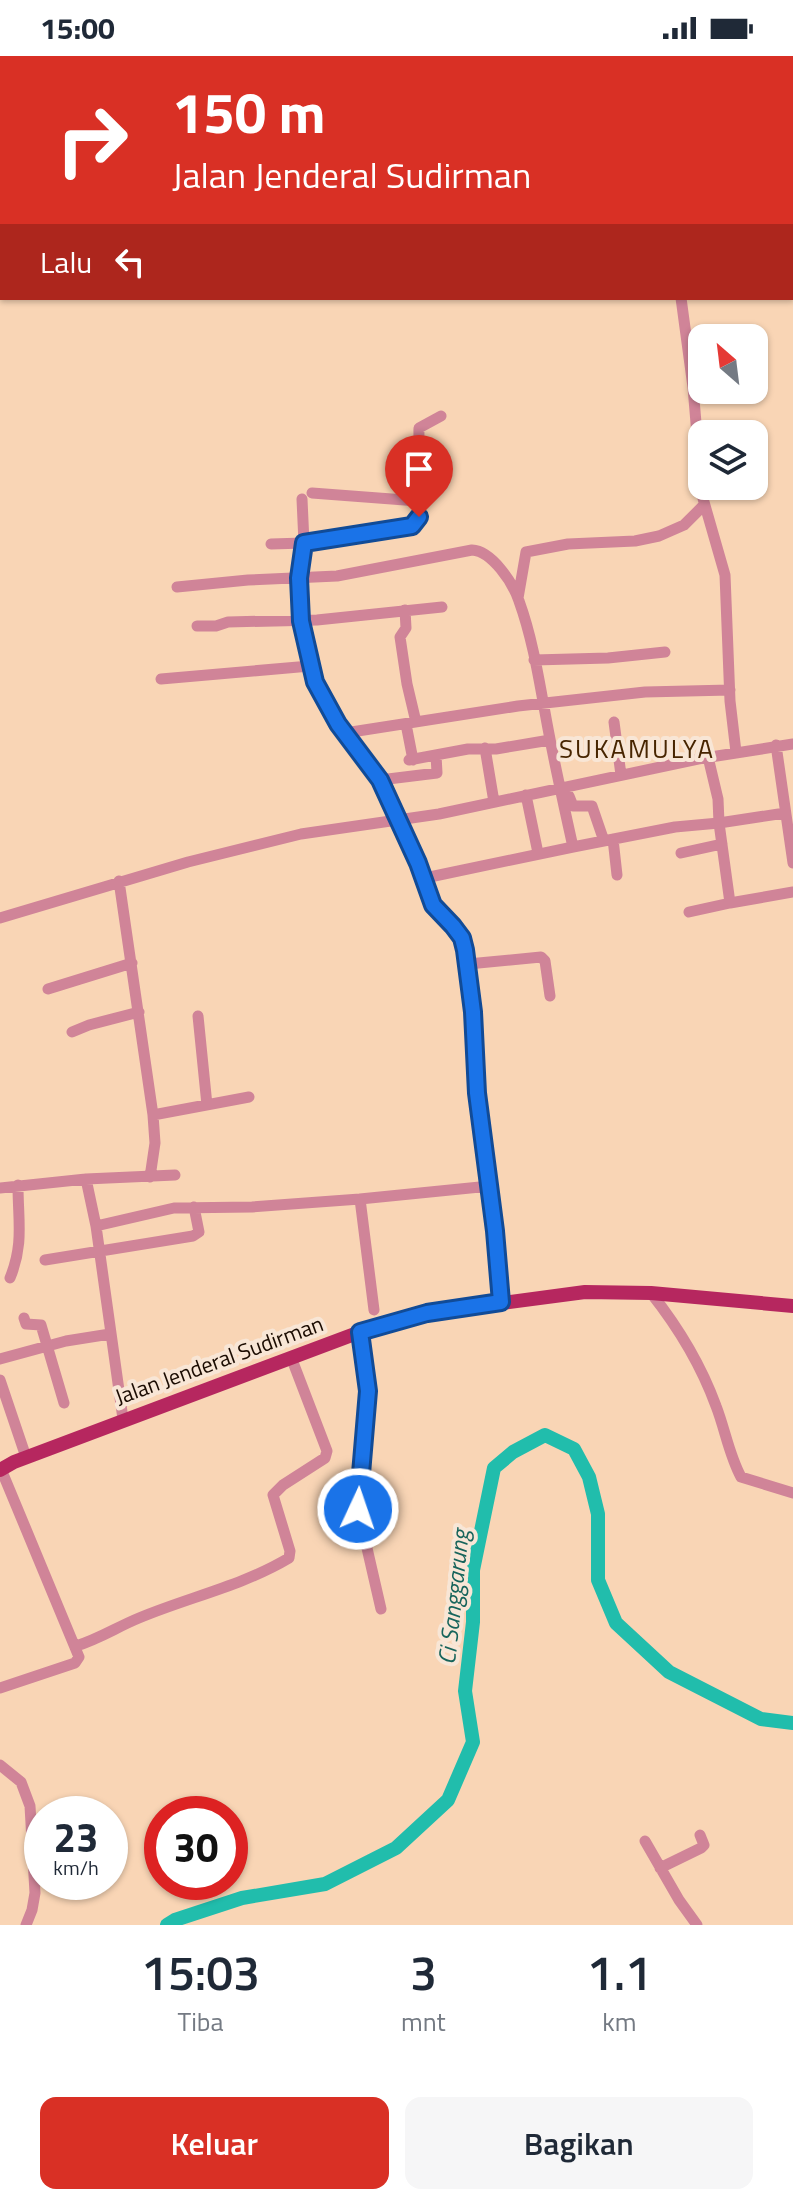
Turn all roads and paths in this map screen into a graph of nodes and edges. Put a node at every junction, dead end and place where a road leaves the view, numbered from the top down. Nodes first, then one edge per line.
1 (681, 300) edge
2 (441, 416) dead end
3 (418, 501) junction
4 (704, 505) junction
5 (304, 543) junction
6 (271, 544) dead end
7 (299, 578) junction
8 (177, 587) dead end
9 (518, 599) junction
10 (442, 607) dead end
11 (405, 610) junction
12 (301, 621) junction
13 (197, 626) dead end
14 (665, 652) dead end
15 (534, 660) junction
16 (310, 666) junction
17 (161, 679) dead end
18 (730, 690) junction
19 (543, 703) junction
20 (614, 722) dead end
21 (411, 723) junction
22 (345, 733) junction
23 (550, 740) junction
24 (793, 744) edge
25 (776, 745) junction
26 (485, 748) junction
27 (736, 752) junction
28 (436, 755) junction
29 (708, 757) junction
30 (621, 775) junction
31 (380, 780) junction
32 (560, 791) junction
33 (526, 795) junction
34 (494, 802) junction
35 (785, 813) junction
36 (399, 821) junction
37 (719, 823) junction
38 (609, 840) junction
39 (722, 844) junction
40 (573, 847) junction
41 (538, 853) junction
42 (681, 853) dead end
43 (793, 863) edge
44 (617, 875) dead end
45 (425, 878) junction
46 (119, 881) junction
47 (793, 892) edge
48 (730, 903) junction
49 (689, 912) dead end
50 (0, 918) edge
51 (132, 963) junction
52 (468, 964) junction
53 (48, 989) dead end
54 (550, 996) dead end
55 (139, 1012) junction
56 (198, 1016) dead end
57 (72, 1032) dead end
58 (249, 1097) dead end
59 (207, 1105) junction
60 (153, 1115) junction
61 (175, 1175) dead end
62 (150, 1177) junction
63 (86, 1179) junction
64 (18, 1185) junction
65 (490, 1186) junction
66 (0, 1188) edge
67 (360, 1199) junction
68 (194, 1207) junction
69 (96, 1226) junction
70 (99, 1250) junction
71 (45, 1260) dead end
72 (10, 1278) dead end
73 (651, 1293) junction
74 (501, 1302) junction
75 (793, 1306) edge
76 (374, 1310) dead end
77 (24, 1318) dead end
78 (360, 1332) junction
79 (110, 1334) junction
80 (48, 1346) junction
81 (291, 1357) junction
82 (0, 1359) edge
83 (0, 1380) edge
84 (64, 1403) dead end
85 (123, 1419) junction
86 (26, 1457) junction
87 (1, 1469) edge
88 (793, 1493) edge
89 (381, 1609) dead end
90 (76, 1646) junction
91 (0, 1688) edge
92 (0, 1765) edge
93 (700, 1835) dead end
94 (645, 1841) dead end
95 (660, 1868) junction
96 (26, 1925) edge
97 (697, 1925) edge

1 - 4 street
2 - 3 street
3 - 5 street
3 - 5 street
4 - 9 street
4 - 18 street
5 - 6 street
5 - 7 street
7 - 8 street
7 - 9 street
7 - 12 street
9 - 15 street
10 - 11 street
11 - 12 street
11 - 21 street
12 - 13 street
12 - 16 street
14 - 15 street
15 - 19 street
16 - 17 street
16 - 22 street
18 - 19 street
18 - 27 street
19 - 21 street
19 - 23 street
20 - 30 street
21 - 22 street
21 - 28 street
22 - 31 street
23 - 26 street
23 - 32 street
24 - 25 street
25 - 27 street
25 - 35 street
26 - 28 street
26 - 34 street
27 - 29 street
28 - 31 street
29 - 30 street
29 - 37 street
30 - 32 street
31 - 36 street
32 - 33 street
32 - 38 street
32 - 40 street
33 - 34 street
33 - 41 street
34 - 36 street
35 - 37 street
35 - 43 street
36 - 45 street
36 - 46 street
37 - 38 street
37 - 39 street
38 - 40 street
38 - 44 street
39 - 42 street
39 - 48 street
40 - 41 street
41 - 45 street
45 - 52 street
46 - 50 street
46 - 51 street
47 - 48 street
48 - 49 street
51 - 53 street
51 - 55 street
52 - 54 street
52 - 65 street
55 - 57 street
55 - 60 street
56 - 59 street
58 - 59 street
59 - 60 street
60 - 62 street
61 - 62 street
62 - 63 street
63 - 64 street
63 - 69 street
64 - 66 street
64 - 72 street
65 - 67 street
65 - 74 street
67 - 68 street
67 - 76 street
68 - 69 street
68 - 70 street
69 - 70 street
70 - 71 street
70 - 79 street
70 - 85 street
73 - 74 main road, Jalan Jenderal Sudirman
73 - 75 main road, Jalan Jenderal Sudirman
73 - 88 street
74 - 78 main road, Jalan Jenderal Sudirman
77 - 80 street
78 - 81 main road, Jalan Jenderal Sudirman
78 - 89 street
79 - 80 street
79 - 85 street
80 - 82 street
80 - 84 street
81 - 85 main road, Jalan Jenderal Sudirman
81 - 90 street
83 - 86 street
85 - 86 main road, Jalan Jenderal Sudirman
86 - 87 main road, Jalan Jenderal Sudirman
87 - 90 street
90 - 91 street
92 - 96 street
93 - 95 street
94 - 95 street
95 - 97 street

